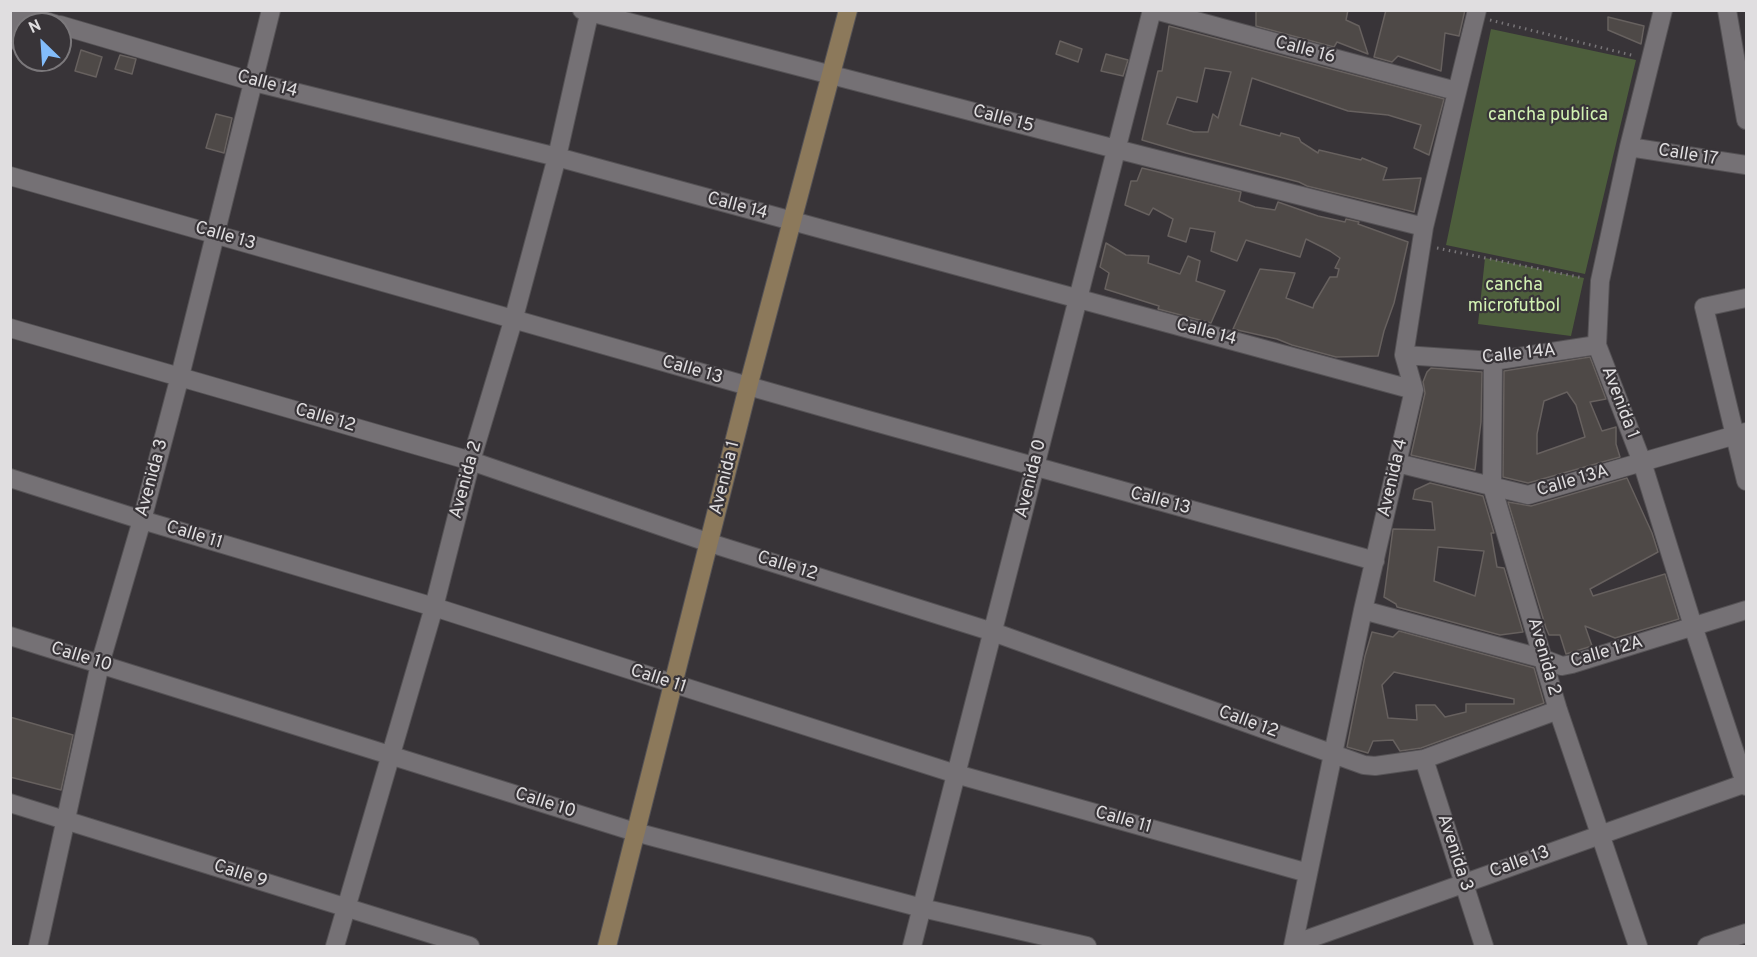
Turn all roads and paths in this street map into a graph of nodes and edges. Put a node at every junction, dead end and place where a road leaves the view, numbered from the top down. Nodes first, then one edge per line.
1 (271, 10) edge
2 (848, 10) edge
3 (1153, 10) edge
4 (1663, 10) edge
5 (1727, 10) edge
6 (587, 11) edge
7 (1476, 13) edge
8 (72, 29) edge
9 (1651, 60) junction
10 (831, 75) junction
11 (254, 82) junction
12 (1456, 91) junction
13 (1746, 120) edge
14 (1629, 147) junction
15 (1116, 150) junction
16 (557, 157) junction
17 (1746, 165) edge
18 (10, 176) edge
19 (793, 222) junction
20 (216, 235) junction
21 (1423, 236) junction
22 (1600, 281) junction
23 (1078, 298) junction
24 (1746, 298) edge
25 (513, 321) junction
26 (10, 328) edge
27 (1597, 345) junction
28 (1404, 355) junction
29 (1493, 361) junction
30 (180, 376) junction
31 (748, 387) junction
32 (1414, 390) junction
33 (1741, 433) edge
34 (471, 461) junction
35 (1642, 462) junction
36 (1397, 463) junction
37 (1035, 467) junction
38 (10, 478) edge
39 (1746, 481) edge
40 (1492, 486) junction
41 (142, 520) junction
42 (710, 543) junction
43 (1375, 561) junction
44 (434, 607) junction
45 (1363, 610) junction
46 (1746, 610) edge
47 (1693, 626) junction
48 (993, 632) junction
49 (10, 636) edge
50 (1544, 659) junction
51 (100, 664) junction
52 (673, 685) junction
53 (1558, 710) junction
54 (1333, 753) junction
55 (390, 754) junction
56 (1424, 759) junction
57 (956, 774) junction
58 (1746, 784) edge
59 (10, 803) edge
60 (66, 820) junction
61 (635, 832) junction
62 (1600, 834) junction
63 (1308, 873) junction
64 (1463, 883) junction
65 (345, 908) junction
66 (922, 908) junction
67 (1746, 933) edge
68 (1294, 945) edge
69 (38, 946) edge
70 (335, 946) edge
71 (470, 946) edge
72 (607, 946) edge
73 (912, 946) edge
74 (1086, 946) edge
75 (1484, 946) edge
76 (1638, 946) edge
77 (1707, 946) edge

1 - 11 street, Avenida 3
2 - 10 street, Avenida 1
3 - 12 street, Calle 16
3 - 15 street, Avenida 0
4 - 9 street, Avenida 1
5 - 13 street
6 - 10 street, Calle 15
6 - 16 street, Avenida 2
7 - 9 path
7 - 12 street, Avenida 4
8 - 11 street, Calle 14
9 - 14 street, Avenida 1
10 - 15 street, Calle 15
10 - 19 street, Avenida 1
11 - 16 street, Calle 14
11 - 20 street, Avenida 3
12 - 21 street, Avenida 4
14 - 17 street, Calle 17
14 - 22 street, Avenida 1
15 - 21 street, Calle 15
15 - 23 street, Avenida 0
16 - 19 street, Calle 14
16 - 25 street, Avenida 2
18 - 20 street, Calle 13
19 - 23 street, Calle 14
19 - 31 street, Avenida 1
20 - 25 street, Calle 13
20 - 30 street, Avenida 3
21 - 22 path
21 - 28 street, Avenida 4
22 - 27 street, Avenida 1
23 - 32 street, Calle 14
23 - 37 street, Avenida 0
24 - 33 street
25 - 31 street, Calle 13
25 - 34 street, Avenida 2
26 - 30 street, Calle 12
27 - 29 street, Calle 14A
27 - 35 street, Avenida 1
28 - 29 street, Calle 14A
28 - 32 street, Avenida 4
29 - 40 street, Avenida 2
30 - 34 street, Calle 12
30 - 41 street, Avenida 3
31 - 37 street, Calle 13
31 - 42 street, Avenida 1
32 - 36 street, Avenida 4
33 - 35 street, Calle 13A
33 - 39 street
34 - 42 street, Calle 12
34 - 44 street, Avenida 2
35 - 40 street, Calle 13A
35 - 47 street, Avenida 1
36 - 40 street, Calle 13A
36 - 43 street, Avenida 4
37 - 43 street, Calle 13
37 - 48 street, Avenida 0
38 - 41 street, Calle 11
40 - 50 street, Avenida 2
41 - 44 street, Calle 11
41 - 51 street, Avenida 3
42 - 48 street, Calle 12
42 - 52 street, Avenida 1
43 - 45 street, Avenida 4
44 - 52 street, Calle 11
44 - 55 street, Avenida 2
45 - 50 street, Calle 12A
45 - 54 street, Avenida 4
46 - 47 street, Calle 12A
47 - 50 street, Calle 12A
47 - 58 street, Avenida 1
48 - 54 street, Calle 12
48 - 57 street, Avenida 0
49 - 51 street, Calle 10
50 - 53 street, Avenida 2
51 - 55 street, Calle 10
51 - 60 street, Avenida 3
52 - 57 street, Calle 11
52 - 61 street, Avenida 1
53 - 56 street, Calle 12
53 - 62 street, Avenida 2
54 - 56 street, Calle 12
54 - 63 street, Avenida 4
55 - 61 street, Calle 10
55 - 65 street, Avenida 2
56 - 64 street, Avenida 3
57 - 63 street, Calle 11
57 - 66 street, Avenida 0
58 - 62 street, Calle 13
59 - 60 street, Calle 9
60 - 65 street, Calle 9
60 - 69 street, Avenida 3
61 - 66 street, Calle 10
61 - 72 street, Avenida 1
62 - 64 street, Calle 13
62 - 76 street, Avenida 2
63 - 68 street, Avenida 4
64 - 68 street, Calle 13
64 - 75 street, Avenida 3
65 - 70 street, Avenida 2
65 - 71 street, Calle 9
66 - 73 street, Avenida 0
66 - 74 street, Calle 10
67 - 77 street

